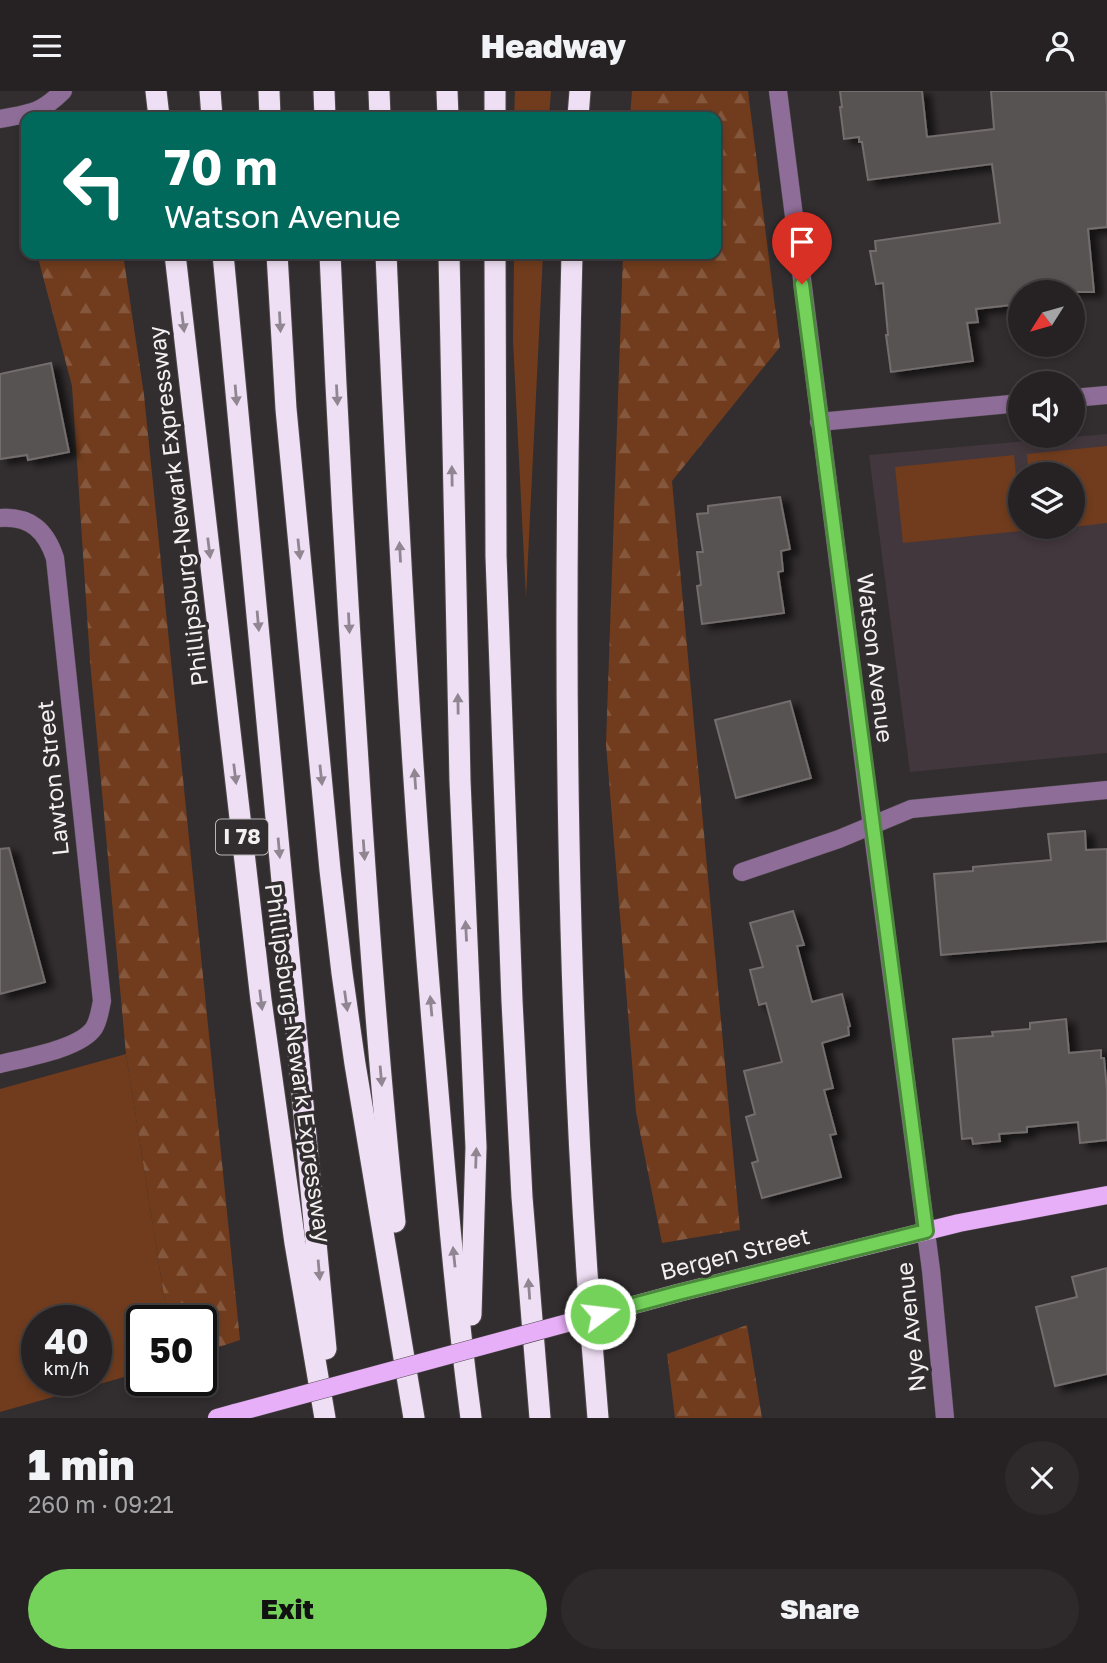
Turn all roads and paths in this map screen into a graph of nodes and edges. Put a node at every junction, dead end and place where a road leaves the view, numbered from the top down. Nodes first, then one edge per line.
1 (63, 91) edge
2 (156, 91) edge
3 (210, 91) edge
4 (269, 91) edge
5 (324, 91) edge
6 (379, 91) edge
7 (447, 91) edge
8 (495, 91) edge
9 (580, 91) edge
10 (778, 91) edge
11 (32, 112) edge
12 (158, 112) edge
13 (212, 112) edge
14 (270, 112) edge
15 (325, 112) edge
16 (380, 112) edge
17 (447, 112) edge
18 (495, 112) edge
19 (578, 112) edge
20 (21, 114) edge
21 (0, 119) edge
22 (176, 259) edge
23 (223, 259) edge
24 (277, 259) edge
25 (330, 259) edge
26 (386, 259) edge
27 (449, 259) edge
28 (495, 259) edge
29 (572, 259) edge
30 (1107, 395) edge
31 (1085, 397) edge
32 (1008, 404) edge
33 (819, 422) junction
34 (0, 518) edge
35 (1107, 790) edge
36 (872, 826) junction
37 (742, 872) dead end
38 (0, 1064) edge
39 (1107, 1195) edge
40 (926, 1231) junction
41 (470, 1408) edge
42 (217, 1418) edge
43 (325, 1418) edge
44 (332, 1418) edge
45 (415, 1418) edge
46 (540, 1418) edge
47 (597, 1418) edge
48 (945, 1418) edge

1 - 11 street
2 - 12 highway
3 - 13 highway
4 - 14 highway
5 - 15 highway
6 - 16 highway
7 - 17 highway
8 - 18 highway
9 - 19 highway
10 - 33 street, Watson Avenue
20 - 21 street
22 -> 43 highway, Phillipsburg-Newark Expressway / I 78
23 -> 44 highway
24 -> 45 highway
25 -> 45 highway
41 -> 26 highway
41 -> 27 highway
46 -> 28 highway
29 - 47 highway
30 - 31 street
32 - 33 street
33 - 36 street, Watson Avenue
34 - 38 street, Lawton Street
35 - 36 street
36 - 37 street
36 - 40 street, Watson Avenue
39 - 40 main road, Bergen Street
40 - 42 main road, Bergen Street, bridge
40 - 48 street, Nye Avenue

